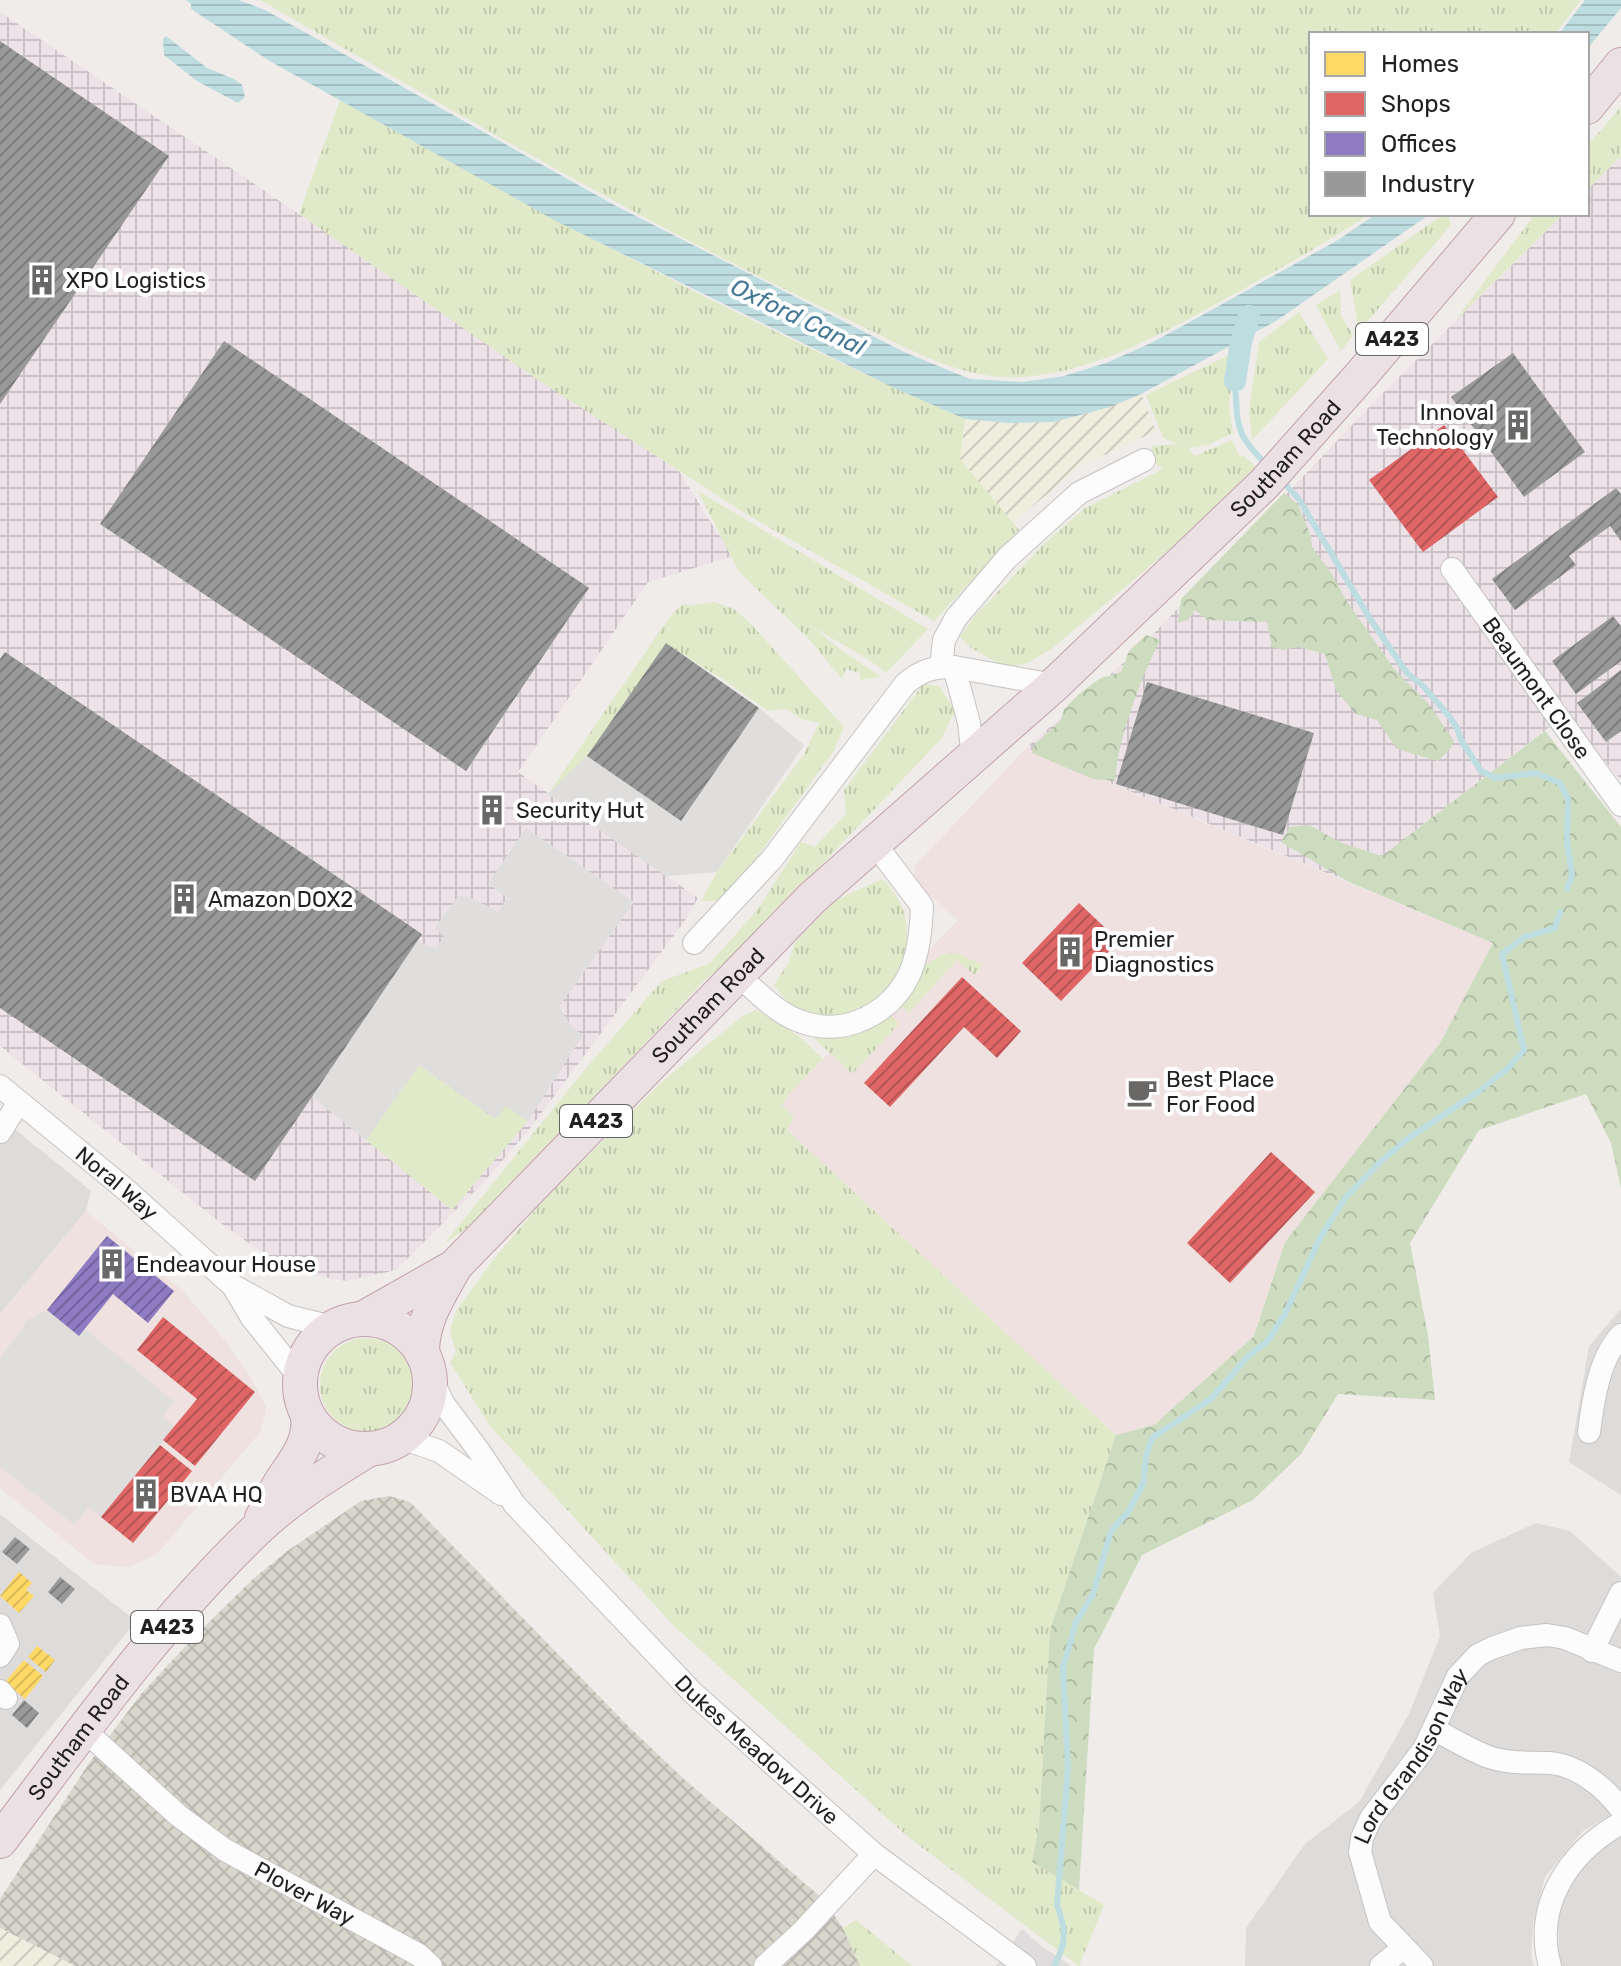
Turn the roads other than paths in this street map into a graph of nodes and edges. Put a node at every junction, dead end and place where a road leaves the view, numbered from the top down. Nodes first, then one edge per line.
1 (1621, 65) edge
2 (1589, 105) edge
3 (1496, 216) edge
4 (1144, 460) dead end
5 (1452, 569) dead end
6 (947, 666) junction
7 (1054, 685) junction
8 (973, 757) junction
9 (1621, 805) edge
10 (875, 844) junction
11 (694, 943) dead end
12 (737, 974) junction
13 (0, 1086) edge
14 (19, 1102) junction
15 (0, 1132) edge
16 (454, 1267) junction
17 (232, 1285) junction
18 (348, 1323) junction
19 (1621, 1335) edge
20 (426, 1363) junction
21 (300, 1378) junction
22 (308, 1416) junction
23 (1589, 1432) dead end
24 (401, 1438) junction
25 (369, 1449) junction
26 (515, 1505) junction
27 (257, 1529) junction
28 (1621, 1593) edge
29 (0, 1625) edge
30 (1592, 1651) junction
31 (0, 1656) edge
32 (1621, 1661) edge
33 (1434, 1729) junction
34 (84, 1730) junction
35 (1621, 1809) edge
36 (1621, 1823) edge
37 (0, 1841) edge
38 (874, 1854) junction
39 (1403, 1948) junction
40 (431, 1966) edge
41 (765, 1966) edge
42 (1025, 1966) edge
43 (1381, 1966) edge
44 (1422, 1966) edge
45 (1550, 1966) edge

1 - 2 highway
3 - 7 highway, Southam Road / A423
4 - 6 street
5 - 9 street, Beaumont Close
6 - 7 street
6 - 8 street
6 - 11 street
7 - 8 highway, Southam Road / A423
8 - 10 highway, Southam Road / A423
10 - 12 highway, Southam Road / A423
10 - 12 street
12 - 16 highway, Southam Road / A423
13 - 14 street, Noral Way
14 - 15 street
14 - 17 street, Noral Way
16 - 18 highway, Southam Road / A423
16 - 20 highway, Southam Road / A423
17 - 18 street, Noral Way
17 - 21 street, Noral Way
18 - 20 highway
18 - 21 highway
19 - 23 street
20 - 24 highway
20 - 26 street, Dukes Meadow Drive
21 - 22 highway
22 - 25 highway
22 - 27 highway, Southam Road / A423
24 - 25 highway
24 - 26 street, Dukes Meadow Drive
25 - 27 highway, Southam Road / A423
26 - 38 street, Dukes Meadow Drive
27 - 34 highway, Southam Road / A423
28 - 30 street
29 - 31 street
30 - 32 street, Lord Grandison Way
30 - 33 street, Lord Grandison Way
33 - 35 street
33 - 39 street, Lord Grandison Way
34 - 37 highway, Southam Road / A423
34 - 40 street, Plover Way
36 - 45 street
38 - 41 street
38 - 42 street, Dukes Meadow Drive
39 - 43 street
39 - 44 street, Lord Grandison Way

